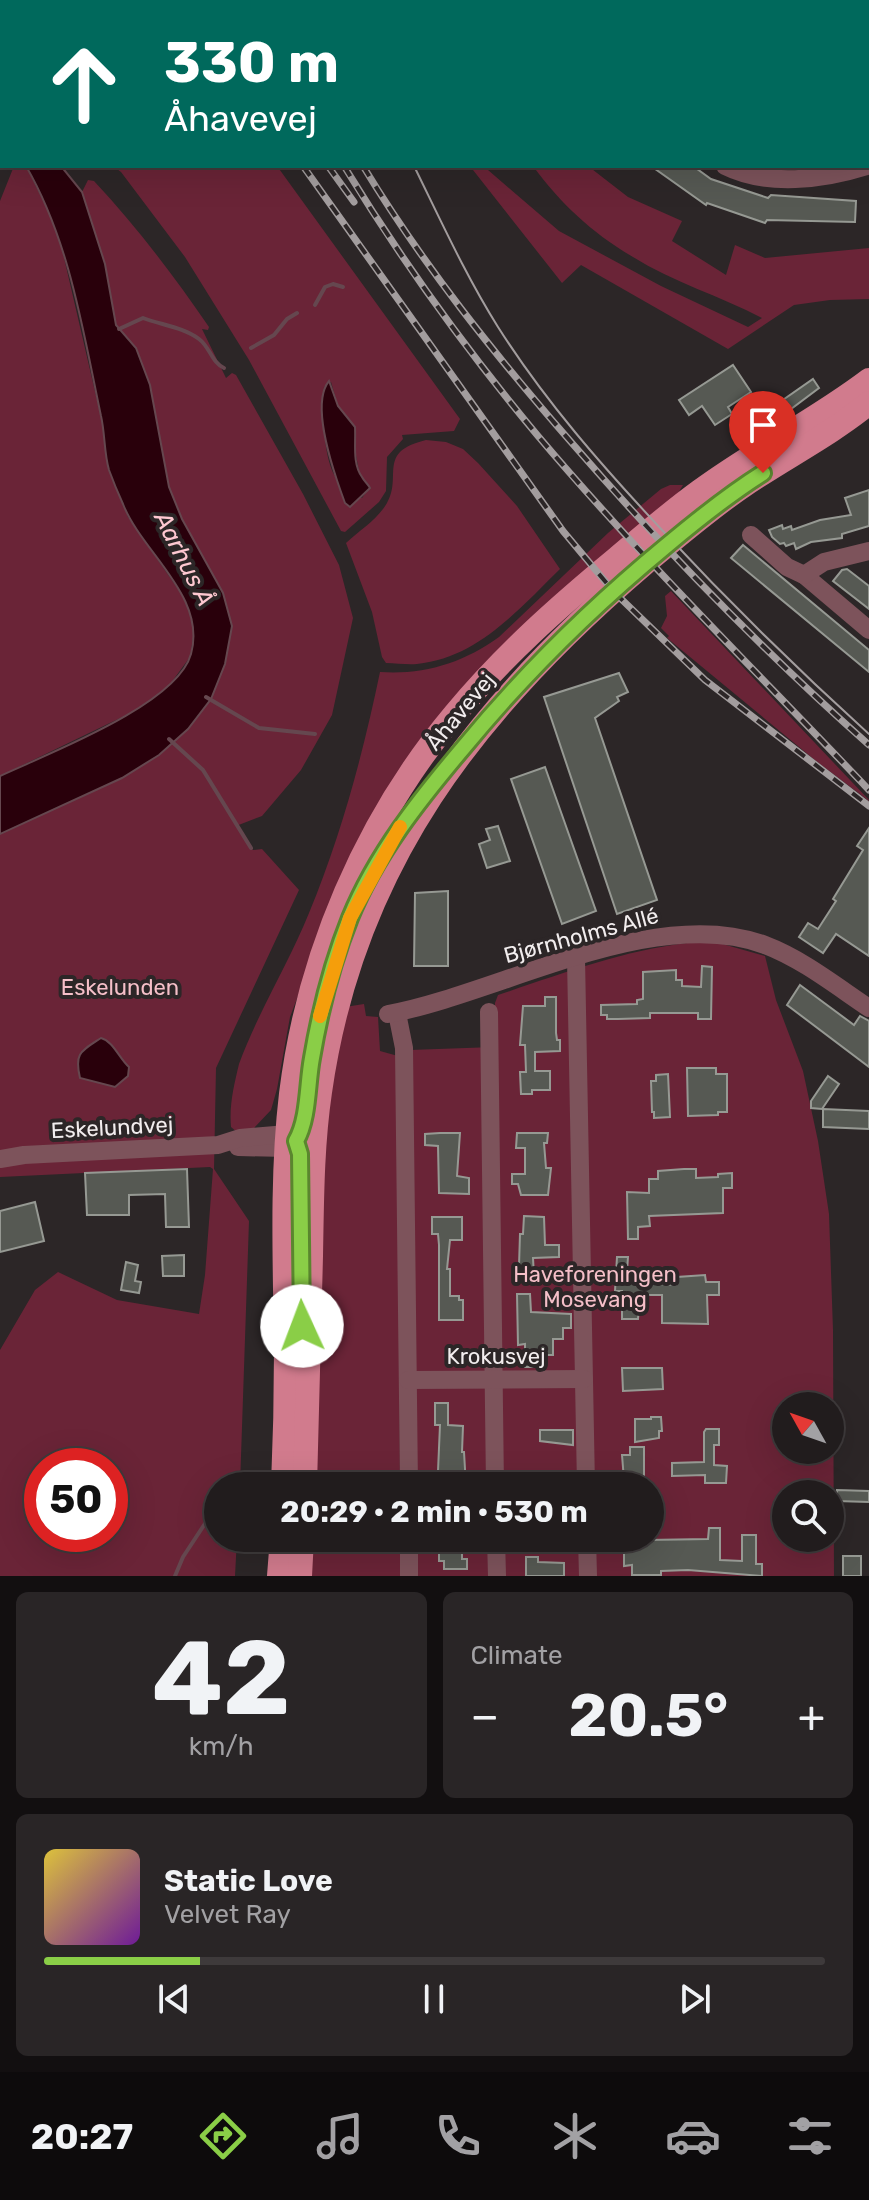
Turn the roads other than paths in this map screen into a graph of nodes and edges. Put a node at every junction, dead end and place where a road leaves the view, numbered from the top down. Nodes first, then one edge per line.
1 (731, 168) edge
2 (856, 168) edge
3 (869, 380) edge
4 (869, 403) edge
5 (751, 535) dead end
6 (869, 551) edge
7 (804, 575) junction
8 (869, 630) edge
9 (576, 958) junction
10 (869, 1008) edge
11 (489, 1012) dead end
12 (296, 1141) junction
13 (0, 1159) edge
14 (494, 1379) junction
15 (584, 1379) junction
16 (408, 1380) junction
17 (284, 1472) edge
18 (305, 1472) edge
19 (409, 1472) edge
20 (495, 1472) edge
21 (586, 1472) edge
22 (281, 1552) edge
23 (301, 1552) edge
24 (409, 1552) edge
25 (496, 1552) edge
26 (587, 1552) edge
27 (279, 1576) edge
28 (300, 1576) edge
29 (409, 1576) edge
30 (497, 1576) edge
31 (588, 1576) edge

1 - 2 street
3 - 12 main road, Åhavevej
4 - 12 main road, Åhavevej
5 - 7 street
6 - 7 street
7 - 8 street
9 - 10 street, Bjørnholms Allé
9 - 15 street
9 - 16 street, Bjørnholms Allé
11 - 14 street
12 - 13 street, Eskelundvej
12 - 17 main road, Åhavevej
12 - 18 main road
14 - 15 street, Krokusvej
14 - 16 street, Krokusvej
14 - 20 street
15 - 21 street
16 - 19 street
22 - 27 main road
23 - 28 main road
24 - 29 street
25 - 30 street
26 - 31 street

